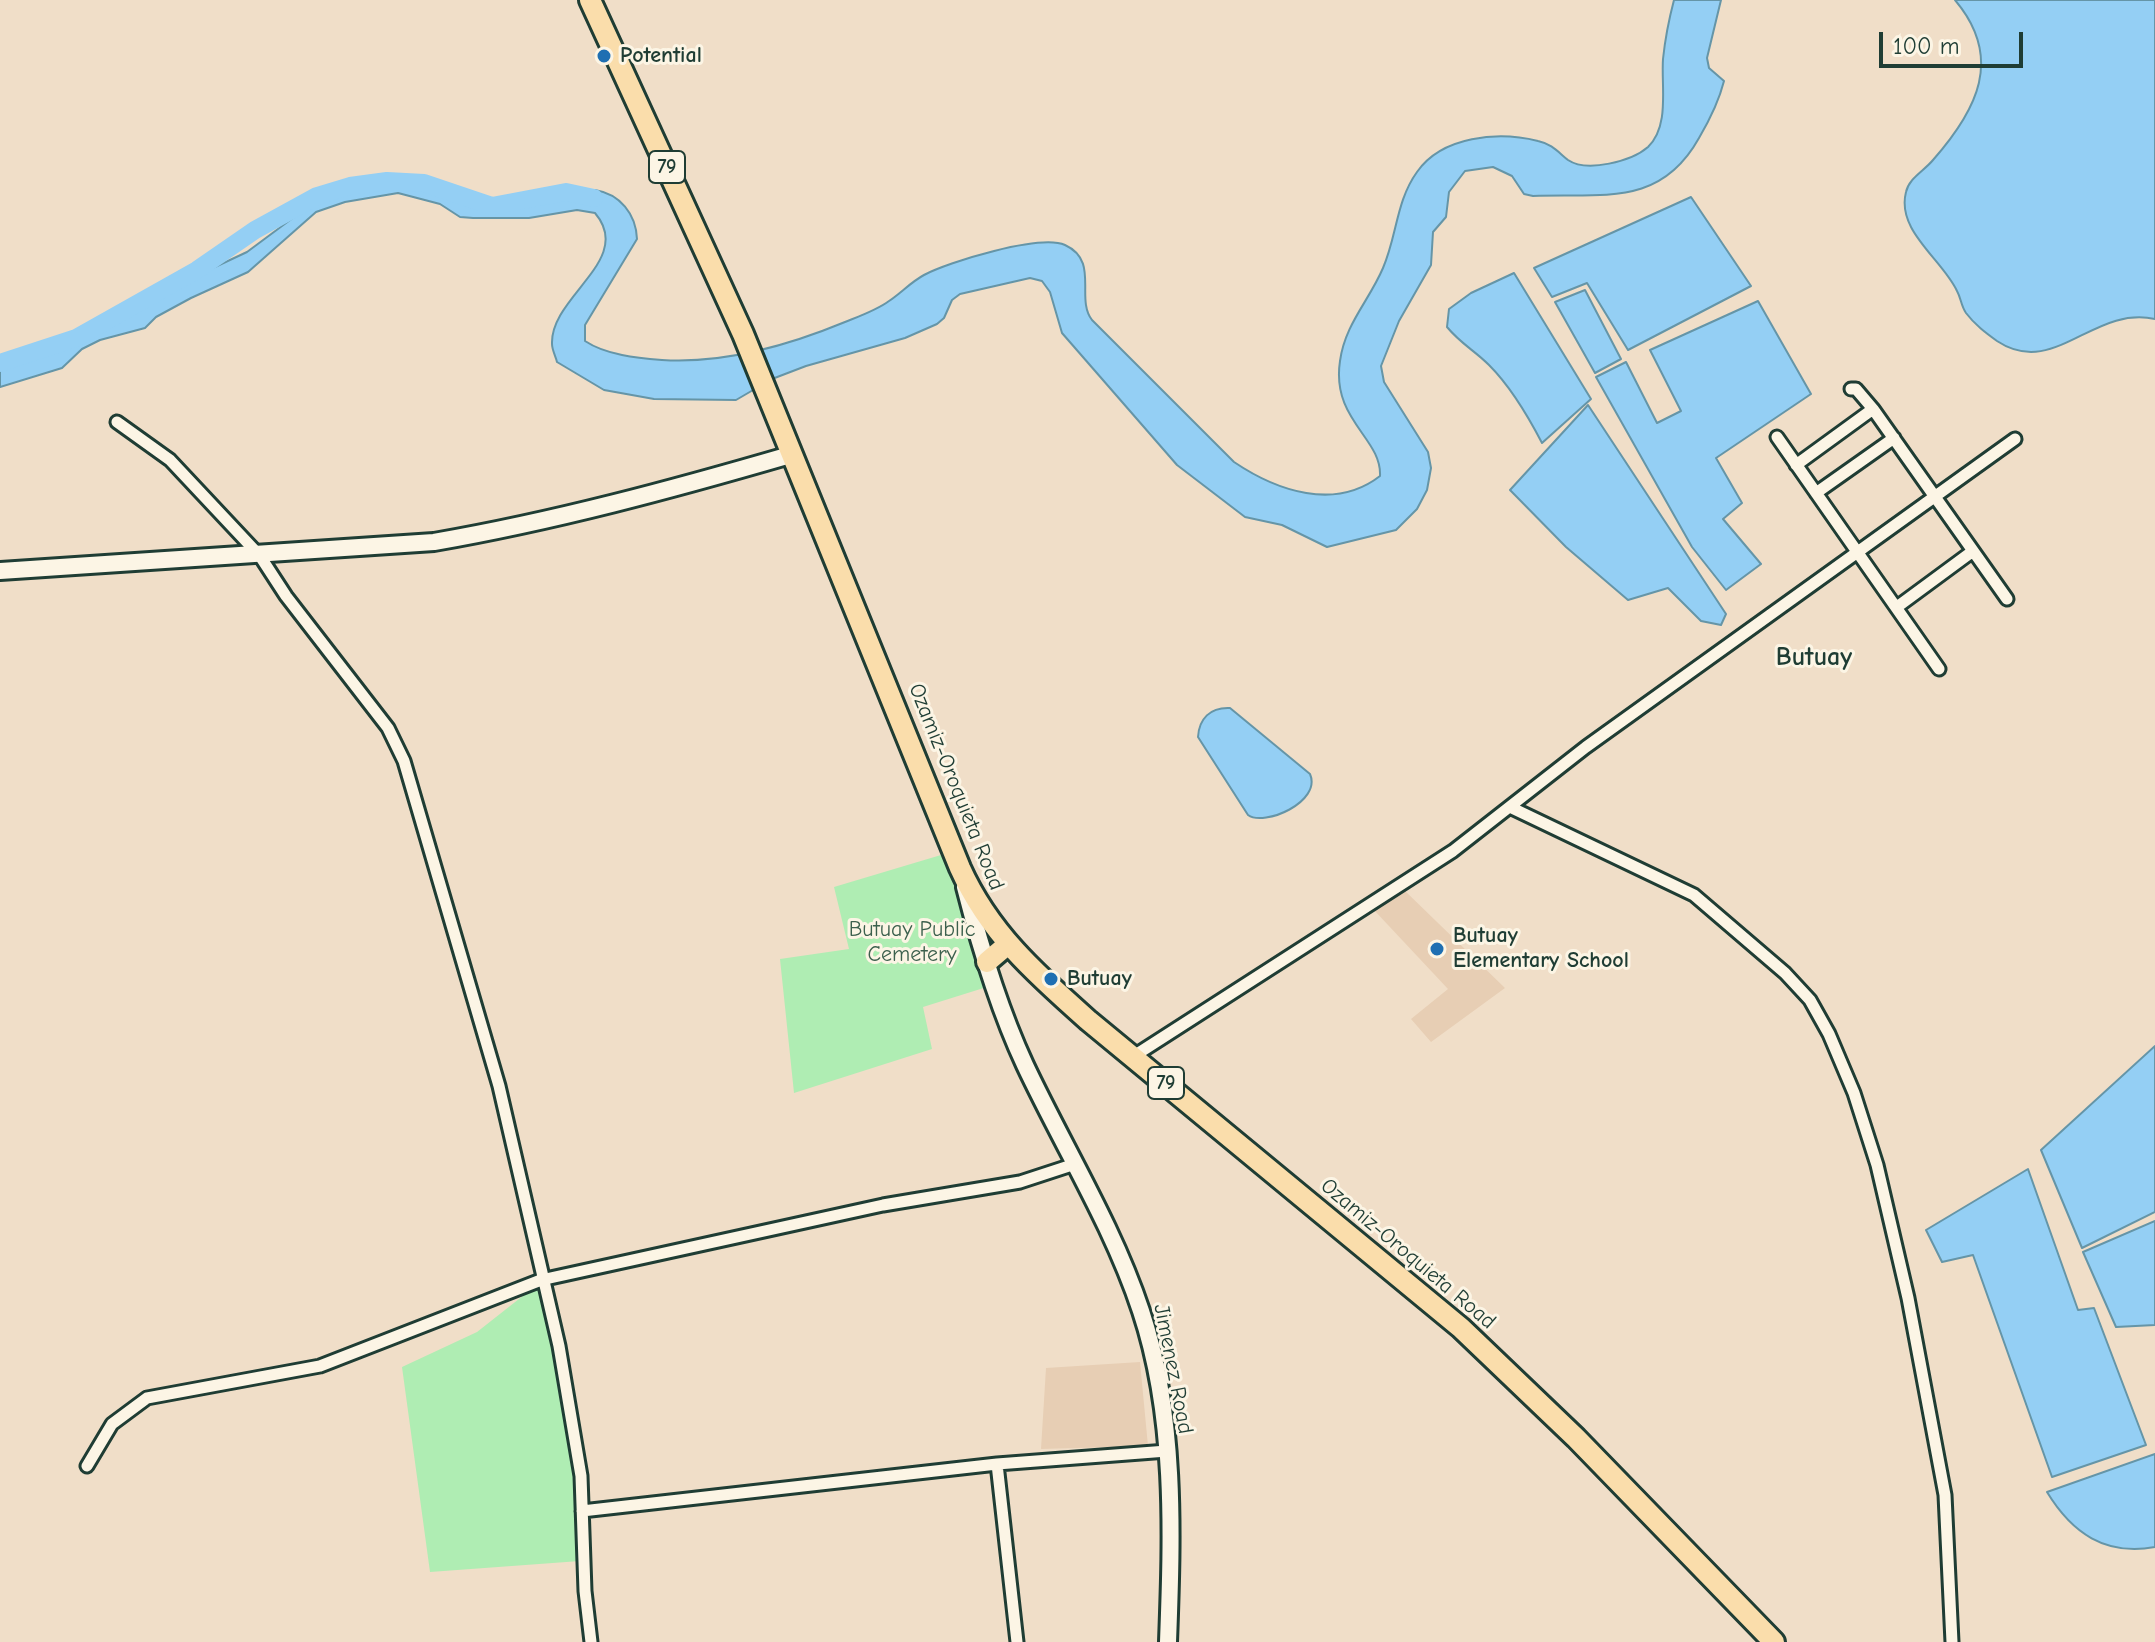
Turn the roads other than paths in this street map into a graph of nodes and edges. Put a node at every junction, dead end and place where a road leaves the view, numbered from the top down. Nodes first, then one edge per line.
1 (590, 0) edge
2 (1851, 389) dead end
3 (1873, 409) junction
4 (117, 422) dead end
5 (1777, 437) dead end
6 (1894, 438) junction
7 (2015, 439) dead end
8 (790, 455) junction
9 (1796, 465) junction
10 (1816, 493) junction
11 (1934, 495) junction
12 (1859, 551) junction
13 (1973, 551) junction
14 (260, 556) junction
15 (0, 571) edge
16 (2007, 599) dead end
17 (1897, 607) junction
18 (1939, 669) dead end
19 (1512, 808) junction
20 (960, 868) junction
21 (996, 955) junction
22 (1134, 1056) junction
23 (1075, 1164) junction
24 (541, 1280) junction
25 (1167, 1451) junction
26 (997, 1464) junction
27 (87, 1466) dead end
28 (582, 1511) junction
29 (591, 1642) edge
30 (1017, 1642) edge
31 (1168, 1642) edge
32 (1774, 1642) edge
33 (1952, 1642) edge

1 - 8 highway, Ozamiz-Oroquieta Road / 79
2 - 3 street
3 - 6 street
3 - 9 street
4 - 14 street
5 - 9 street
6 - 10 street
6 - 11 street
7 - 11 street
8 - 14 main road
8 - 20 highway, Ozamiz-Oroquieta Road / 79
9 - 10 street
10 - 12 street
11 - 12 street
11 - 13 street
12 - 17 street
12 - 19 street
13 - 16 street
13 - 17 street
14 - 15 main road
14 - 24 street
17 - 18 street
19 - 22 street
19 - 33 street
20 - 21 main road, Jimenez Road
20 - 21 highway, Ozamiz-Oroquieta Road / 79
21 - 22 highway, Ozamiz-Oroquieta Road / 79
21 - 23 main road, Jimenez Road
22 - 32 highway, Ozamiz-Oroquieta Road / 79
23 - 24 street
23 - 25 main road, Jimenez Road
24 - 27 street
24 - 28 street
25 - 26 street
25 - 31 main road, Jimenez Road
26 - 28 street
26 - 30 street
28 - 29 street

